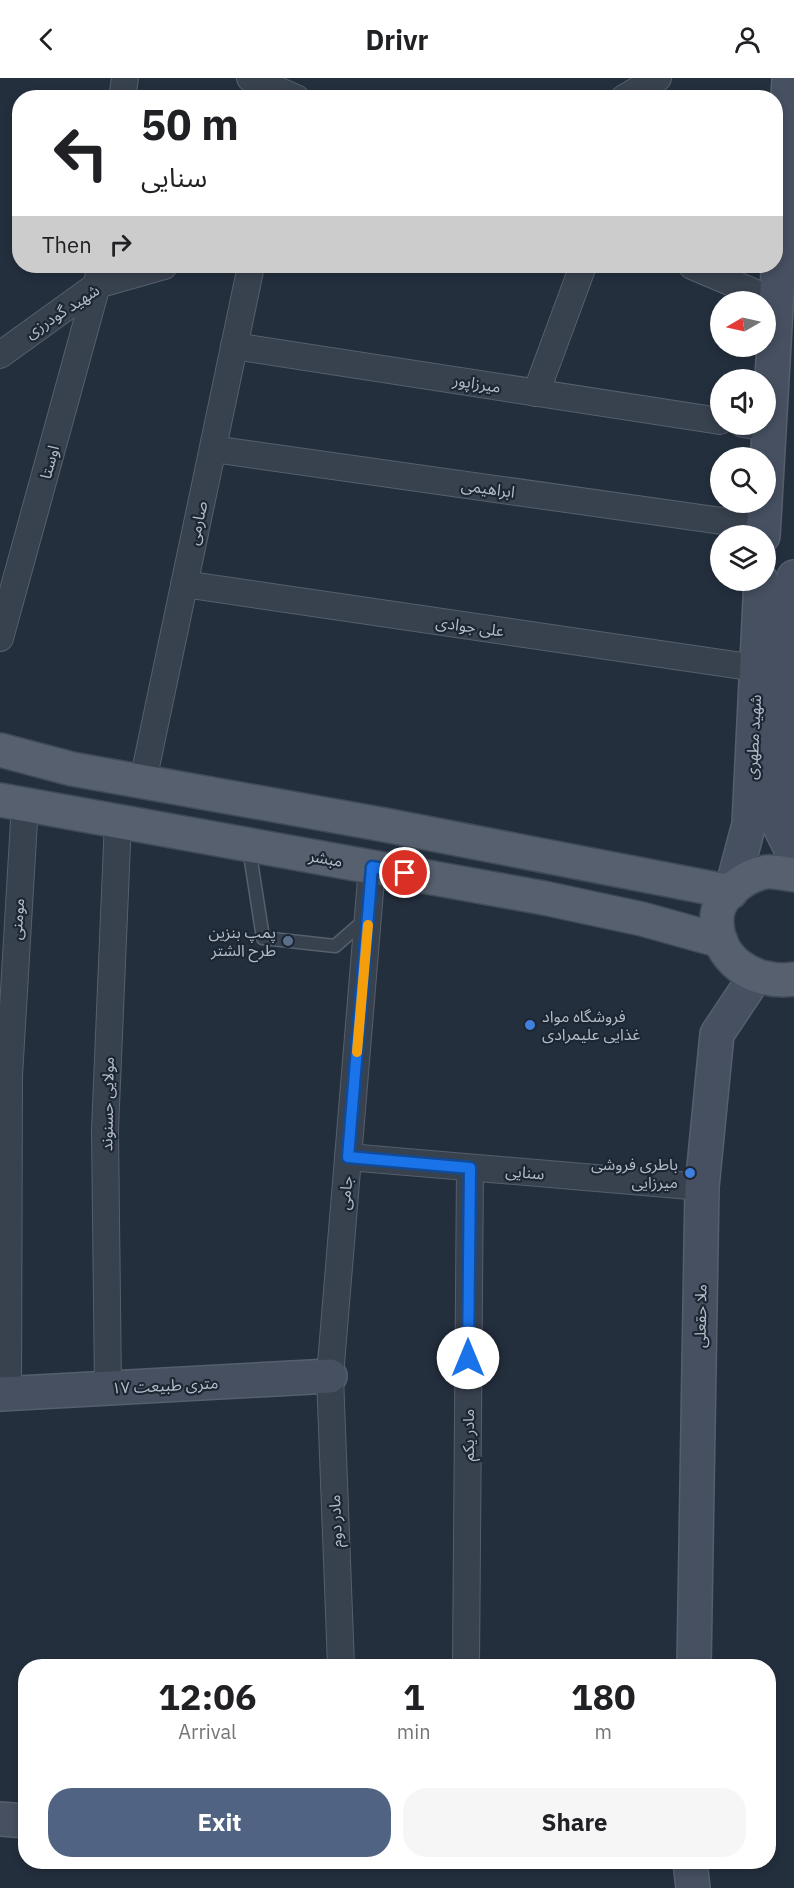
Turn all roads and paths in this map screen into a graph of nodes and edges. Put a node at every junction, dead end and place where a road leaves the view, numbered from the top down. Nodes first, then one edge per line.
1 (250, 78) edge
2 (658, 78) edge
3 (789, 78) edge
4 (277, 90) edge
5 (638, 90) edge
6 (783, 190) edge
7 (250, 273) edge
8 (580, 273) edge
9 (709, 273) edge
10 (779, 273) edge
11 (98, 275) edge
12 (777, 302) junction
13 (234, 346) junction
14 (0, 355) edge
15 (766, 369) edge
16 (536, 393) junction
17 (710, 419) edge
18 (757, 435) edge
19 (213, 449) junction
20 (764, 517) edge
21 (794, 577) edge
22 (184, 584) junction
23 (760, 591) edge
24 (0, 638) edge
25 (756, 668) junction
26 (0, 750) edge
27 (143, 781) junction
28 (12, 802) edge
29 (118, 820) junction
30 (249, 844) junction
31 (794, 855) edge
32 (372, 867) junction
33 (794, 875) edge
34 (731, 892) junction
35 (368, 917) junction
36 (721, 941) junction
37 (755, 977) junction
38 (794, 980) edge
39 (348, 1157) junction
40 (470, 1168) junction
41 (702, 1187) junction
42 (330, 1376) junction
43 (108, 1388) junction
44 (4, 1394) edge
45 (341, 1659) edge
46 (466, 1659) edge
47 (694, 1659) edge
48 (0, 1819) edge
49 (18, 1820) edge
50 (691, 1869) edge
51 (693, 1888) edge

1 - 4 street
2 - 5 street
3 - 6 street
7 - 13 street, صارمی
8 - 16 street
9 - 12 street
10 - 12 street
11 - 14 street, شهید گودرزی
11 - 24 street, اوستا
12 - 15 street
13 - 16 street, میرزاپور
13 - 19 street, صارمی
16 - 17 street, میرزاپور
18 - 20 street
19 - 20 street, ابراهیمی
19 - 22 street, صارمی
21 - 31 street, شهید مطهری
22 - 25 street, علی جوادی
22 - 27 street, صارمی
23 - 25 street, شهید مطهری
25 - 34 street, شهید مطهری
26 - 27 main road
27 - 34 main road
28 - 29 main road, مبشر
28 - 44 street, مومنی
29 - 30 main road, مبشر
29 - 43 street, مولایی حسنوند
30 - 32 main road, مبشر
30 - 35 lane
32 - 35 street, جامی
32 - 36 main road, مبشر
33 - 34 main road
34 - 36 main road
35 - 39 street, جامی
36 - 37 main road
37 - 38 main road
37 - 41 street, ملا حقعلی
39 - 40 street, سنایی
39 - 42 street, جامی
40 - 41 street, سنایی
40 - 46 street, مادر یکم
41 - 47 street, ملا حقعلی
42 - 43 street, ۱۷ متری طبیعت
42 - 45 street, مادر دوم
43 - 44 street, ۱۷ متری طبیعت
48 - 49 street
50 - 51 street

